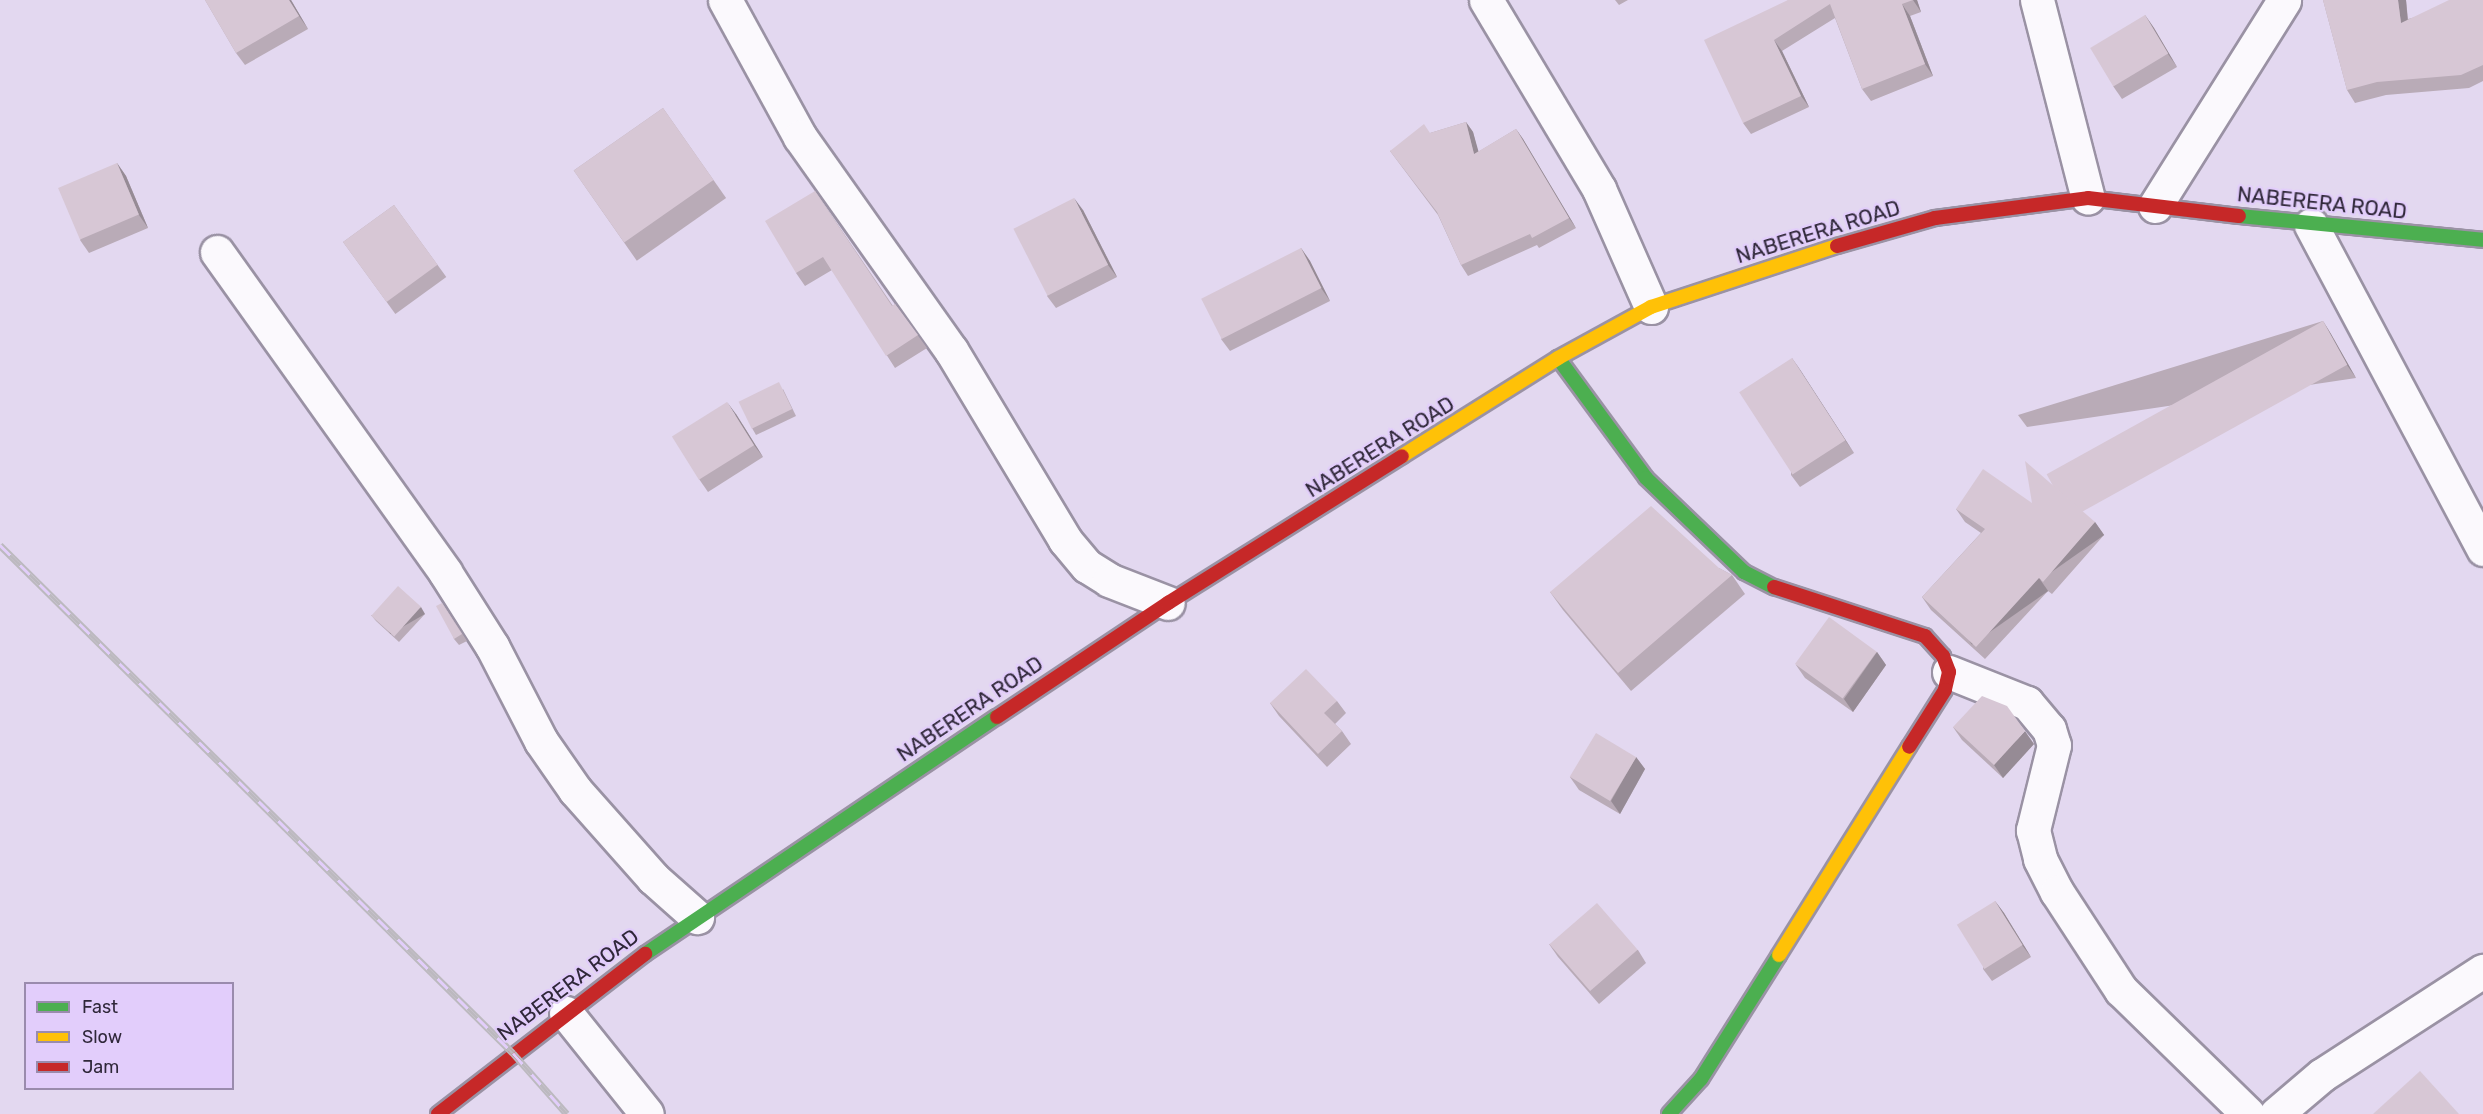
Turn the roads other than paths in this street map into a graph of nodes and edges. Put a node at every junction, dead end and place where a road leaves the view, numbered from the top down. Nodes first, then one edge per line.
1 (725, 0) edge
2 (1486, 0) edge
3 (2037, 0) edge
4 (2284, 0) edge
5 (2088, 198) junction
6 (2155, 206) junction
7 (2311, 225) junction
8 (2483, 240) edge
9 (217, 252) dead end
10 (1652, 307) junction
11 (1558, 358) junction
12 (2483, 549) edge
13 (1168, 603) junction
14 (1949, 672) junction
15 (697, 917) junction
16 (2483, 971) edge
17 (566, 1013) junction
18 (438, 1114) edge
19 (647, 1114) edge
20 (1669, 1114) edge
21 (2248, 1114) edge
22 (2276, 1114) edge

1 - 13 street
2 - 10 street
3 - 5 street
4 - 6 street
5 - 6 street, NABERERA ROAD
5 - 10 street, NABERERA ROAD
6 - 7 street, NABERERA ROAD
7 - 8 street, NABERERA ROAD
7 - 12 street
9 - 15 street
10 - 11 street, NABERERA ROAD
11 - 13 street, NABERERA ROAD
11 - 14 street
13 - 15 street, NABERERA ROAD
14 - 20 street
14 - 21 street
15 - 17 street, NABERERA ROAD
16 - 22 street
17 - 18 street, NABERERA ROAD
17 - 19 street

